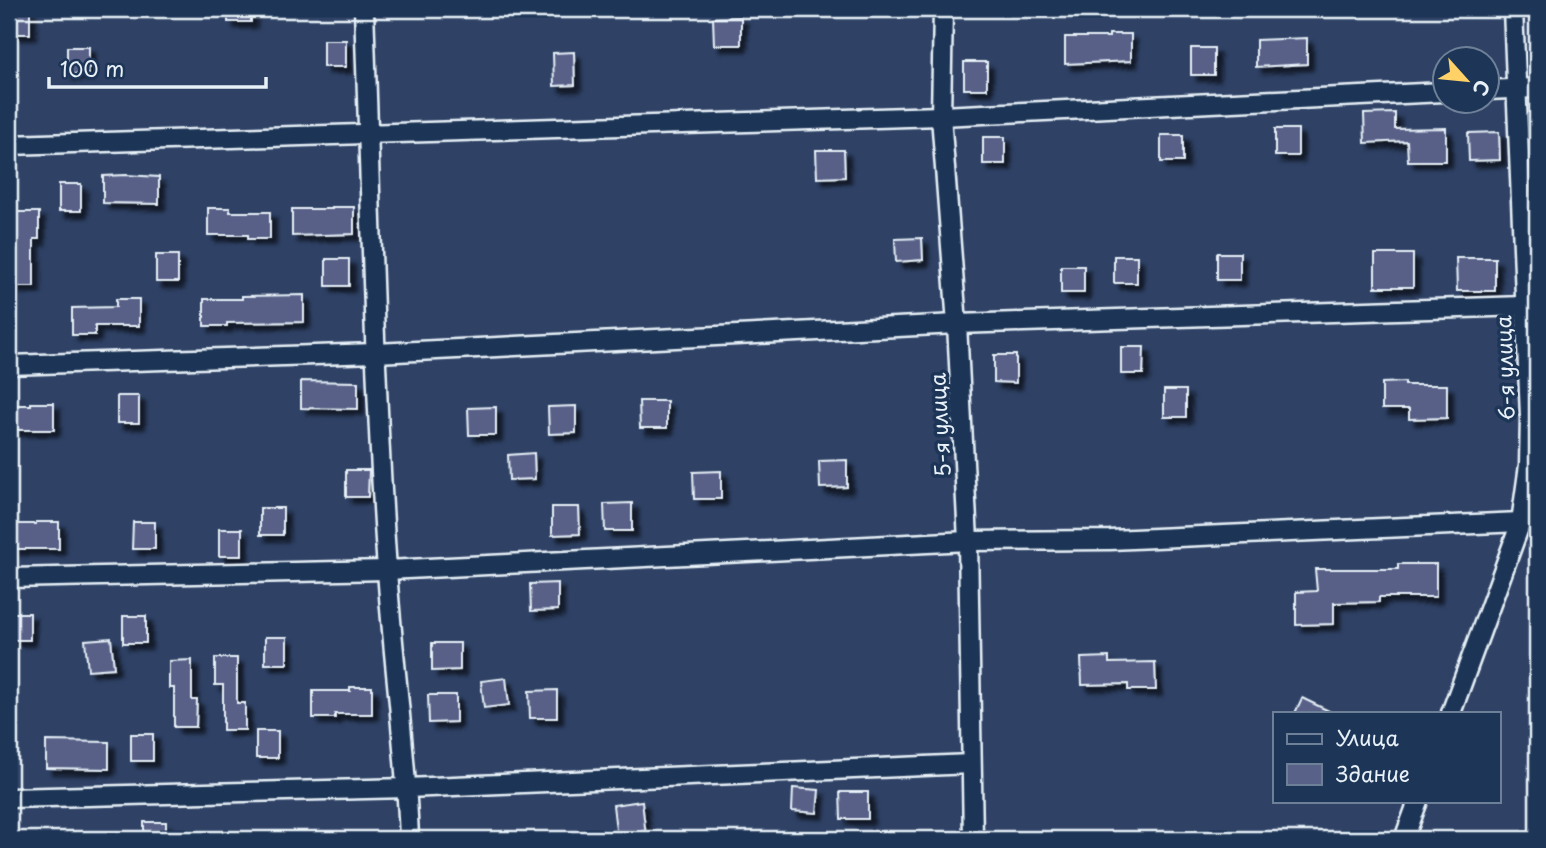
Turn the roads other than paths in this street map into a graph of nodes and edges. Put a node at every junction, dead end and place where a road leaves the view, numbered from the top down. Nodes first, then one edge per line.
1 (364, 9) edge
2 (943, 9) edge
3 (1513, 9) edge
4 (1537, 88) edge
5 (1518, 89) junction
6 (1500, 90) edge
7 (1430, 93) edge
8 (941, 116) junction
9 (368, 135) junction
10 (9, 145) edge
11 (1525, 306) junction
12 (957, 324) junction
13 (376, 353) junction
14 (9, 365) edge
15 (1521, 522) junction
16 (968, 541) junction
17 (387, 570) junction
18 (9, 578) edge
19 (1451, 712) edge
20 (971, 764) junction
21 (407, 788) junction
22 (9, 798) edge
23 (1418, 802) edge
24 (409, 839) edge
25 (973, 839) edge
26 (1404, 839) edge

1 - 9 street
2 - 8 street, 5-я улица
3 - 5 street, 6-я улица
4 - 5 street
5 - 6 street
5 - 11 street, 6-я улица
7 - 8 street
8 - 9 street
8 - 12 street, 5-я улица
9 - 10 street
9 - 13 street
11 - 12 street
11 - 15 street, 6-я улица
12 - 13 street
12 - 16 street, 5-я улица
13 - 14 street
13 - 17 street
15 - 16 street
15 - 19 street, 6-я улица
16 - 17 street
16 - 20 street, 5-я улица
17 - 18 street
17 - 21 street
20 - 21 street
20 - 25 street, 5-я улица
21 - 22 street
21 - 24 street
23 - 26 street

